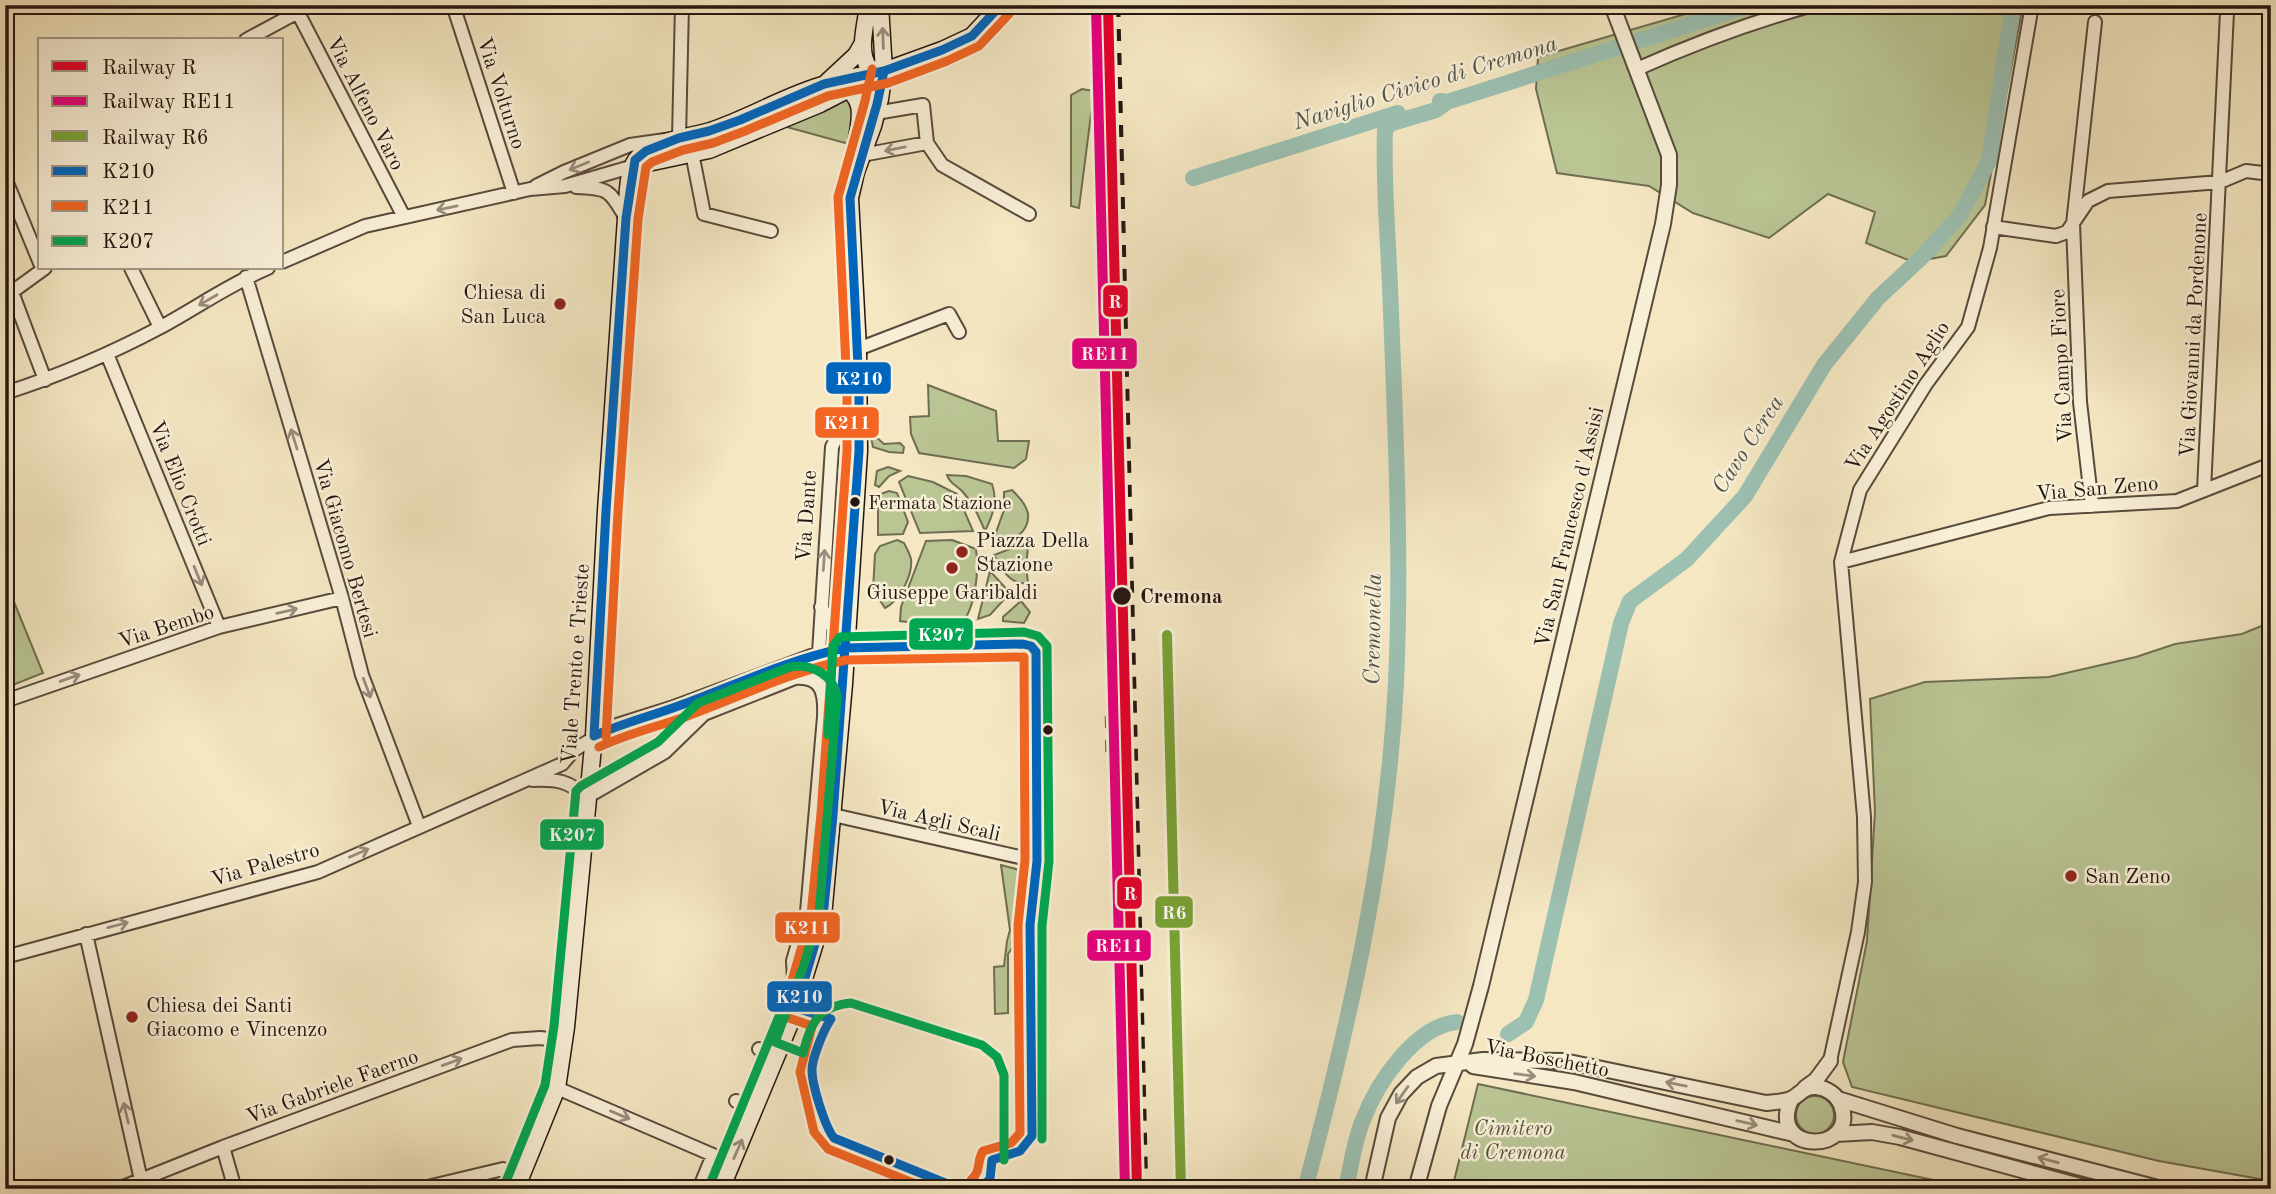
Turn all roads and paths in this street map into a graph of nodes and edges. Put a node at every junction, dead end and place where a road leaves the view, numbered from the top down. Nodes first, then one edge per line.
1 (453, 5) edge
2 (682, 5) edge
3 (869, 5) edge
4 (880, 5) edge
5 (1001, 5) edge
6 (1612, 5) edge
7 (1813, 5) edge
8 (2032, 5) edge
9 (296, 9) edge
10 (2227, 12) dead end
11 (2095, 22) dead end
12 (249, 38) edge
13 (861, 47) junction
14 (1637, 69) junction
15 (884, 71) junction
16 (824, 84) junction
17 (849, 89) junction
18 (876, 113) junction
19 (679, 138) junction
20 (927, 143) junction
21 (692, 153) junction
22 (862, 155) junction
23 (632, 171) junction
24 (856, 172) junction
25 (2271, 174) edge
26 (5, 178) edge
27 (2220, 182) junction
28 (565, 186) junction
29 (530, 189) junction
30 (514, 193) junction
31 (1029, 214) dead end
32 (404, 217) junction
33 (626, 218) junction
34 (2073, 224) junction
35 (1993, 227) junction
36 (771, 231) dead end
37 (38, 258) edge
38 (284, 261) edge
39 (40, 270) edge
40 (132, 270) edge
41 (264, 270) edge
42 (246, 278) junction
43 (160, 327) junction
44 (959, 332) dead end
45 (858, 349) junction
46 (107, 354) junction
47 (45, 380) junction
48 (859, 388) junction
49 (5, 393) edge
50 (2271, 464) edge
51 (2204, 490) junction
52 (2092, 506) junction
53 (1841, 562) junction
54 (342, 598) junction
55 (821, 607) junction
56 (219, 627) junction
57 (845, 648) junction
58 (818, 653) junction
59 (5, 701) edge
60 (594, 736) junction
61 (526, 780) junction
62 (587, 796) junction
63 (816, 814) junction
64 (833, 816) junction
65 (419, 826) junction
66 (86, 934) junction
67 (5, 957) edge
68 (796, 1007) junction
69 (564, 1041) junction
70 (759, 1049) dead end
71 (777, 1055) junction
72 (1830, 1061) junction
73 (1458, 1062) junction
74 (557, 1088) junction
75 (1803, 1090) junction
76 (1835, 1096) junction
77 (1791, 1100) junction
78 (736, 1101) dead end
79 (755, 1108) junction
80 (1794, 1134) junction
81 (1836, 1134) junction
82 (223, 1147) junction
83 (713, 1155) junction
84 (141, 1180) junction
85 (519, 1182) edge
86 (723, 1184) edge
87 (118, 1189) edge
88 (235, 1189) edge
89 (419, 1189) edge
90 (699, 1189) edge
91 (1372, 1189) edge
92 (1416, 1189) edge
93 (2091, 1189) edge
94 (2162, 1189) edge

1 - 30 street, Via Volturno
2 - 19 street
3 - 13 main road
15 -> 4 main road
5 - 15 main road
6 - 14 street, Via San Francesco d'Assisi
7 - 14 street
8 - 35 street, Via Agostino Aglio
9 - 12 street
9 - 32 street, Via Alfeno Varo
10 - 27 street, Via Giovanni da Pordenone
11 - 34 street, Via Campo Fiore
13 - 15 main road
13 - 16 main road
14 - 73 street, Via San Francesco d'Assisi
15 - 16 main road
15 - 17 main road
15 - 18 main road
16 - 17 main road
16 - 19 main road
17 - 21 main road
17 - 24 main road
18 - 20 street
18 - 22 main road
19 - 23 main road
19 -> 29 street
20 -> 22 street
20 - 31 street
21 - 23 main road
21 - 36 street
22 - 24 main road
23 - 28 street
23 - 33 main road, Viale Trento e Trieste
24 - 45 main road, Via Dante
25 - 27 street
26 - 37 street
27 - 34 street
27 - 51 street, Via Giovanni da Pordenone
28 - 29 street
28 - 33 street
29 - 30 street
30 -> 32 street
32 - 38 street
33 - 60 main road, Viale Trento e Trieste
34 - 35 street
34 - 52 street, Via Campo Fiore
35 - 53 street, Via Agostino Aglio
39 - 47 street
40 - 43 street
41 - 42 street
42 -> 43 street
54 -> 42 street, Via Giacomo Bertesi
43 - 46 street
44 - 45 street
45 - 48 main road, Via Dante
46 - 47 street
46 -> 56 street, Via Elio Crotti
47 - 49 street
55 -> 48 street, Via Dante
48 - 57 main road, Via Dante
50 - 51 street, Via San Zeno
51 - 52 street, Via San Zeno
52 - 53 street, Via San Zeno
53 - 72 street, Via Agostino Aglio
56 -> 54 street, Via Bembo
54 -> 65 street, Via Giacomo Bertesi
55 - 57 street
55 - 58 street, Via Dante
59 -> 56 street, Via Bembo
57 - 58 street, Via Palestro
57 - 64 main road, Via Dante
57 - 64 street, Via Agli Scali
58 - 60 street, Via Palestro
60 - 61 street, Via Palestro
60 - 62 main road, Viale Trento e Trieste
61 - 62 street, Via Palestro
61 - 65 street, Via Palestro
62 - 63 street, Via Dante
62 - 69 main road, Viale Trento e Trieste
63 - 64 street
63 - 68 street, Via Dante
64 - 68 main road, Via Dante
66 -> 65 street, Via Palestro
66 - 67 street, Via Palestro
84 -> 66 street
68 - 71 main road, Via Dante
69 - 74 main road, Viale Trento e Trieste
82 -> 69 street, Via Gabriele Faerno
70 - 71 street
71 - 79 main road, Via Dante
72 - 75 street, Via Agostino Aglio
72 - 76 street, Via Agostino Aglio
77 -> 73 street, Via Boschetto
73 -> 80 street, Via Boschetto
73 -> 91 street
73 - 92 street, Via San Francesco d'Assisi
74 -> 83 street
74 - 85 main road, Viale Trento e Trieste
75 - 76 street
75 - 77 street
76 - 81 street
94 -> 76 street
77 - 80 street
78 - 79 street
86 -> 79 main road, Via Dante
80 - 81 street, Via Boschetto
81 -> 93 street, Via Boschetto
82 - 84 street, Via Gabriele Faerno
82 - 88 street
83 - 86 street, Via Dante
83 - 90 street
84 - 87 street, Via Gabriele Faerno
85 - 89 street

